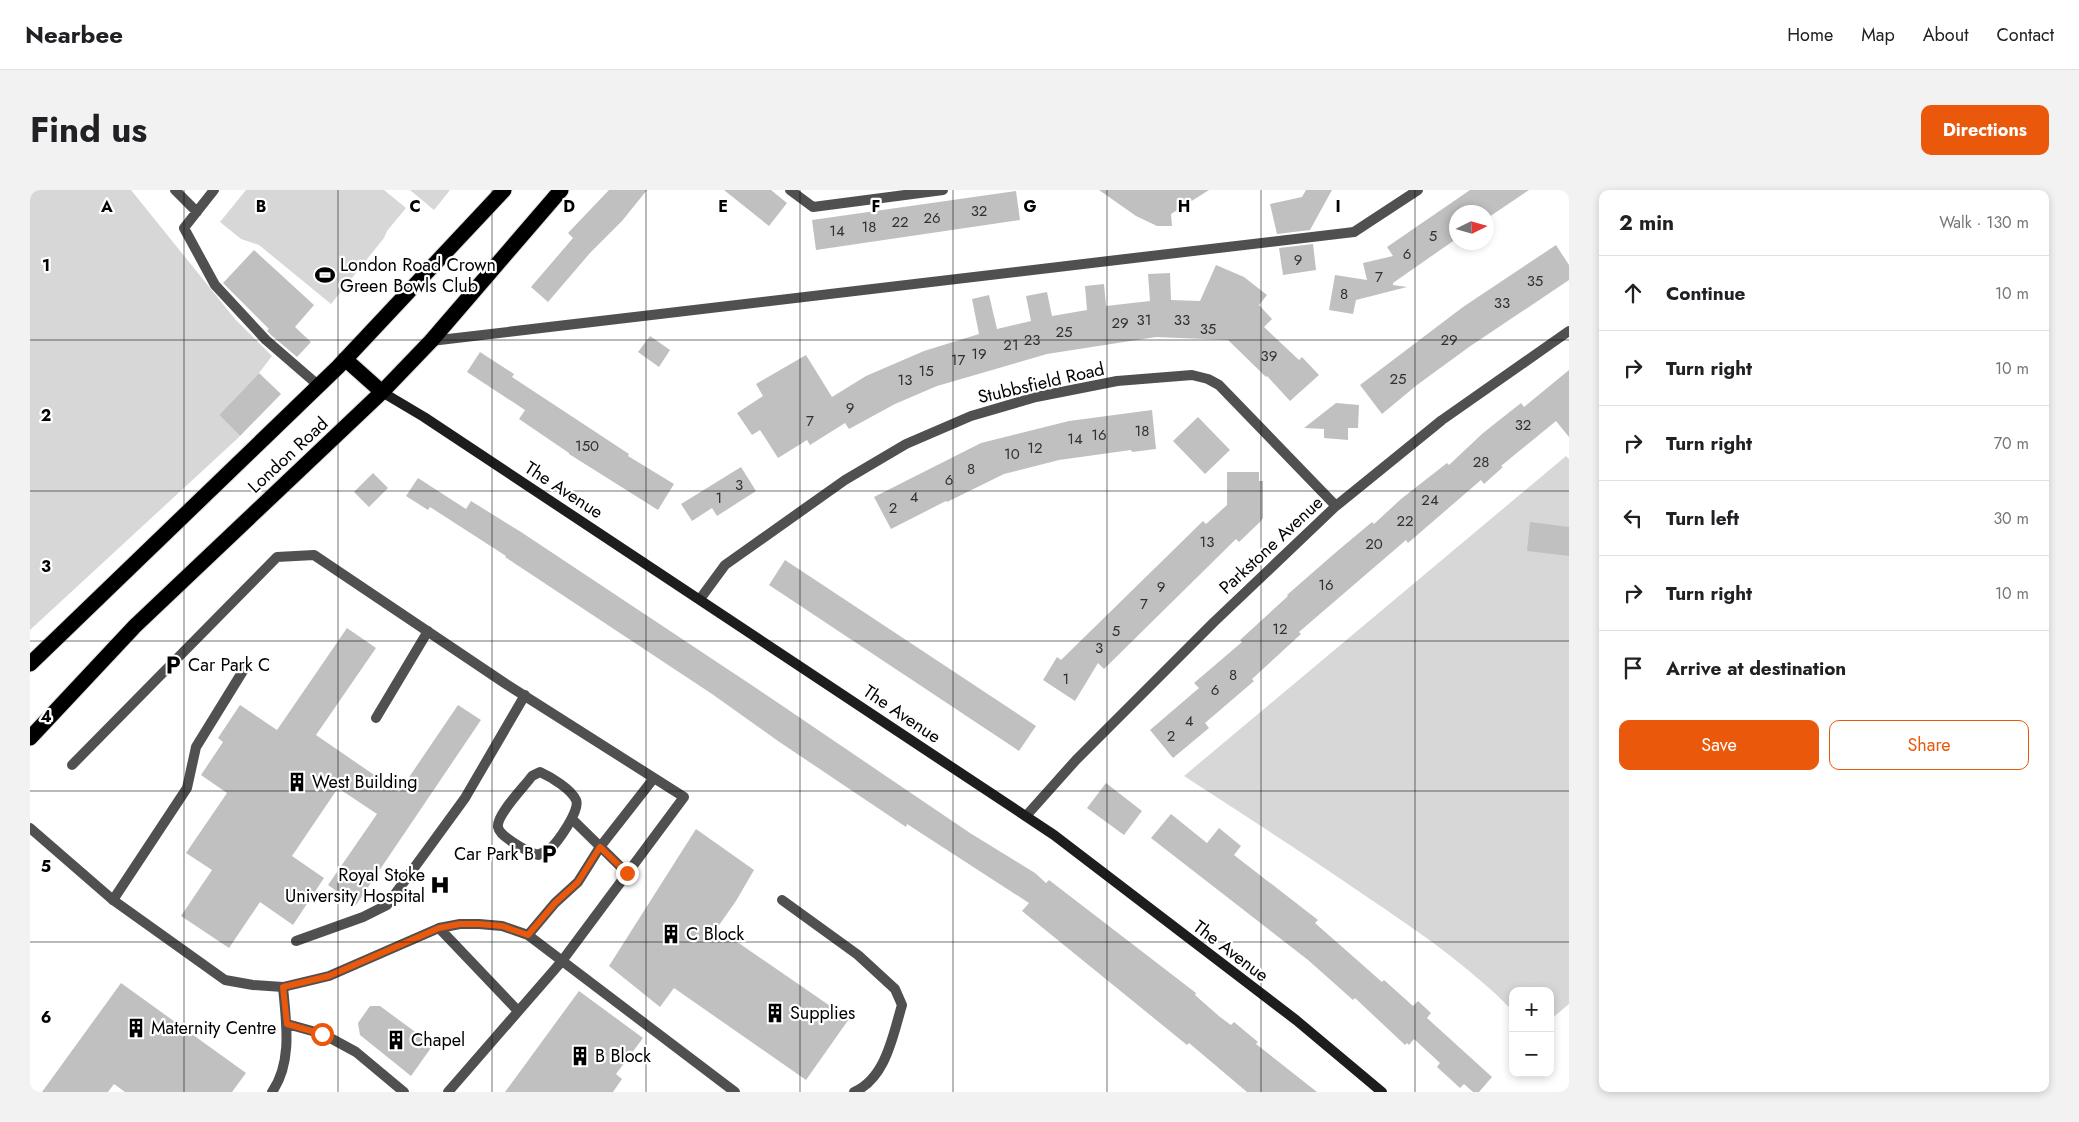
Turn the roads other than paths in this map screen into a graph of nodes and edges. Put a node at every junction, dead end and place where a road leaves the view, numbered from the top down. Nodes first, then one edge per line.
1 (174, 190) edge
2 (214, 190) edge
3 (504, 190) edge
4 (561, 190) edge
5 (790, 190) edge
6 (878, 190) edge
7 (943, 190) edge
8 (1418, 190) edge
9 (871, 199) junction
10 (197, 212) junction
11 (1569, 332) edge
12 (431, 341) junction
13 (345, 359) junction
14 (318, 386) junction
15 (382, 392) junction
16 (1336, 506) junction
17 (700, 599) junction
18 (428, 632) junction
19 (30, 664) edge
20 (246, 666) dead end
21 (525, 695) junction
22 (376, 718) dead end
23 (30, 738) edge
24 (72, 764) dead end
25 (654, 778) junction
26 (1026, 816) junction
27 (572, 820) junction
28 (30, 828) edge
29 (600, 847) junction
30 (627, 873) junction
31 (113, 900) junction
32 (782, 900) dead end
33 (439, 928) junction
34 (528, 935) junction
35 (296, 941) dead end
36 (562, 961) junction
37 (283, 987) junction
38 (518, 1011) junction
39 (287, 1024) junction
40 (272, 1092) edge
41 (404, 1092) edge
42 (448, 1092) edge
43 (735, 1092) edge
44 (854, 1092) edge
45 (1382, 1092) edge

1 - 10 street
2 - 10 street
3 - 13 highway, London Road
4 - 12 highway, London Road
5 - 9 street
6 - 9 street
7 - 9 street
8 - 12 street
10 - 14 street
11 - 16 street, Parkstone Avenue
12 - 15 highway, London Road
13 - 14 highway, London Road
13 - 15 highway
14 - 19 highway, London Road
15 - 17 street, The Avenue
15 - 23 highway, London Road
16 - 17 street, Stubbsfield Road
16 - 26 street, Parkstone Avenue
17 - 26 street, The Avenue
18 - 21 street
18 - 22 street
18 - 24 street
20 - 31 street
21 - 25 street
21 - 35 street
25 - 29 street
25 - 30 street
26 - 45 street, The Avenue
27 - 27 street
27 - 29 street
28 - 31 street
29 - 30 street
29 - 34 street
30 - 36 street
31 - 37 street
32 - 44 street
33 - 34 street
33 - 37 street
33 - 38 street
34 - 36 street
36 - 38 street
36 - 43 street
37 - 39 street
38 - 42 street
39 - 40 street
39 - 41 street

